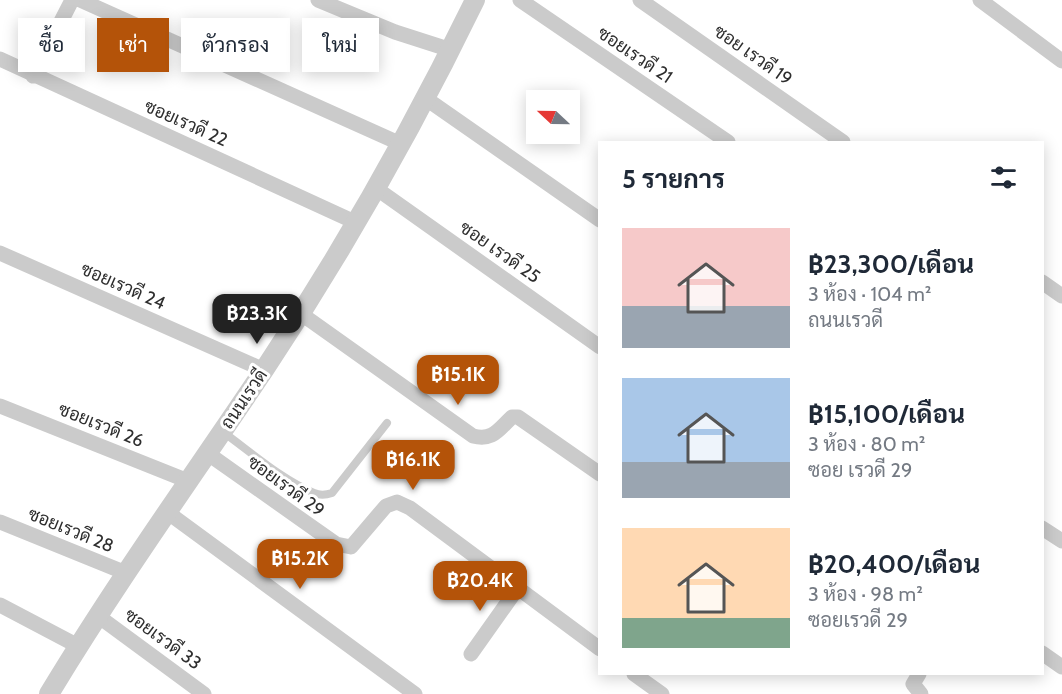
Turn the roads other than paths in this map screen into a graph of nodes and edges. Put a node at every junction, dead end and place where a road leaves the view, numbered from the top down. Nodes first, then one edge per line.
1 (72, 0) edge
2 (80, 0) edge
3 (318, 0) edge
4 (475, 0) edge
5 (520, 0) edge
6 (640, 0) edge
7 (980, 0) edge
8 (451, 50) junction
9 (0, 59) edge
10 (1062, 61) edge
11 (33, 76) junction
12 (425, 98) junction
13 (727, 141) edge
14 (842, 141) edge
15 (401, 144) junction
16 (377, 189) junction
17 (598, 219) edge
18 (357, 223) junction
19 (0, 253) edge
20 (1044, 283) edge
21 (1062, 296) edge
22 (300, 313) junction
23 (598, 346) edge
24 (264, 370) junction
25 (0, 406) edge
26 (387, 423) dead end
27 (222, 431) junction
28 (207, 453) junction
29 (598, 473) edge
30 (188, 481) junction
31 (167, 512) junction
32 (0, 522) edge
33 (1044, 529) edge
34 (1062, 542) edge
35 (126, 573) junction
36 (517, 589) junction
37 (0, 605) edge
38 (98, 616) junction
39 (78, 646) junction
40 (598, 648) edge
41 (471, 654) dead end
42 (1044, 654) edge
43 (1062, 667) edge
44 (635, 675) edge
45 (913, 676) edge
46 (49, 694) edge
47 (204, 694) edge
48 (415, 694) edge
49 (662, 694) edge
50 (921, 694) edge

1 - 11 street
2 - 15 street
3 - 8 street
4 - 8 street, ถนนเรวดี
5 - 13 street, ซอยเรวดี 21
6 - 14 street, ซอย เรวดี 19
7 - 10 street
8 - 12 street, ถนนเรวดี
9 - 11 street, ซอยเรวดี 22
11 - 18 street, ซอยเรวดี 22
12 - 15 street, ถนนเรวดี
12 - 17 street
15 - 16 street, ถนนเรวดี
16 - 18 street, ถนนเรวดี
16 - 23 street, ซอย เรวดี 25
18 - 22 street, ถนนเรวดี
19 - 24 street, ซอยเรวดี 24
20 - 21 street
22 - 24 street, ถนนเรวดี
22 - 29 street
24 - 27 street, ถนนเรวดี
25 - 30 street, ซอยเรวดี 26
26 - 27 lane
27 - 28 street, ถนนเรวดี
28 - 30 street, ถนนเรวดี
28 - 36 street, ซอยเรวดี 29
30 - 31 street, ถนนเรวดี
31 - 35 street, ถนนเรวดี
31 - 48 street
32 - 35 street, ซอยเรวดี 28
33 - 34 street
35 - 38 street, ถนนเรวดี
36 - 40 street, ซอยเรวดี 29
36 - 41 street
37 - 39 street
38 - 39 street, ถนนเรวดี
38 - 47 street, ซอยเรวดี 33
39 - 46 street, ถนนเรวดี
42 - 43 street
44 - 49 street
45 - 50 street

